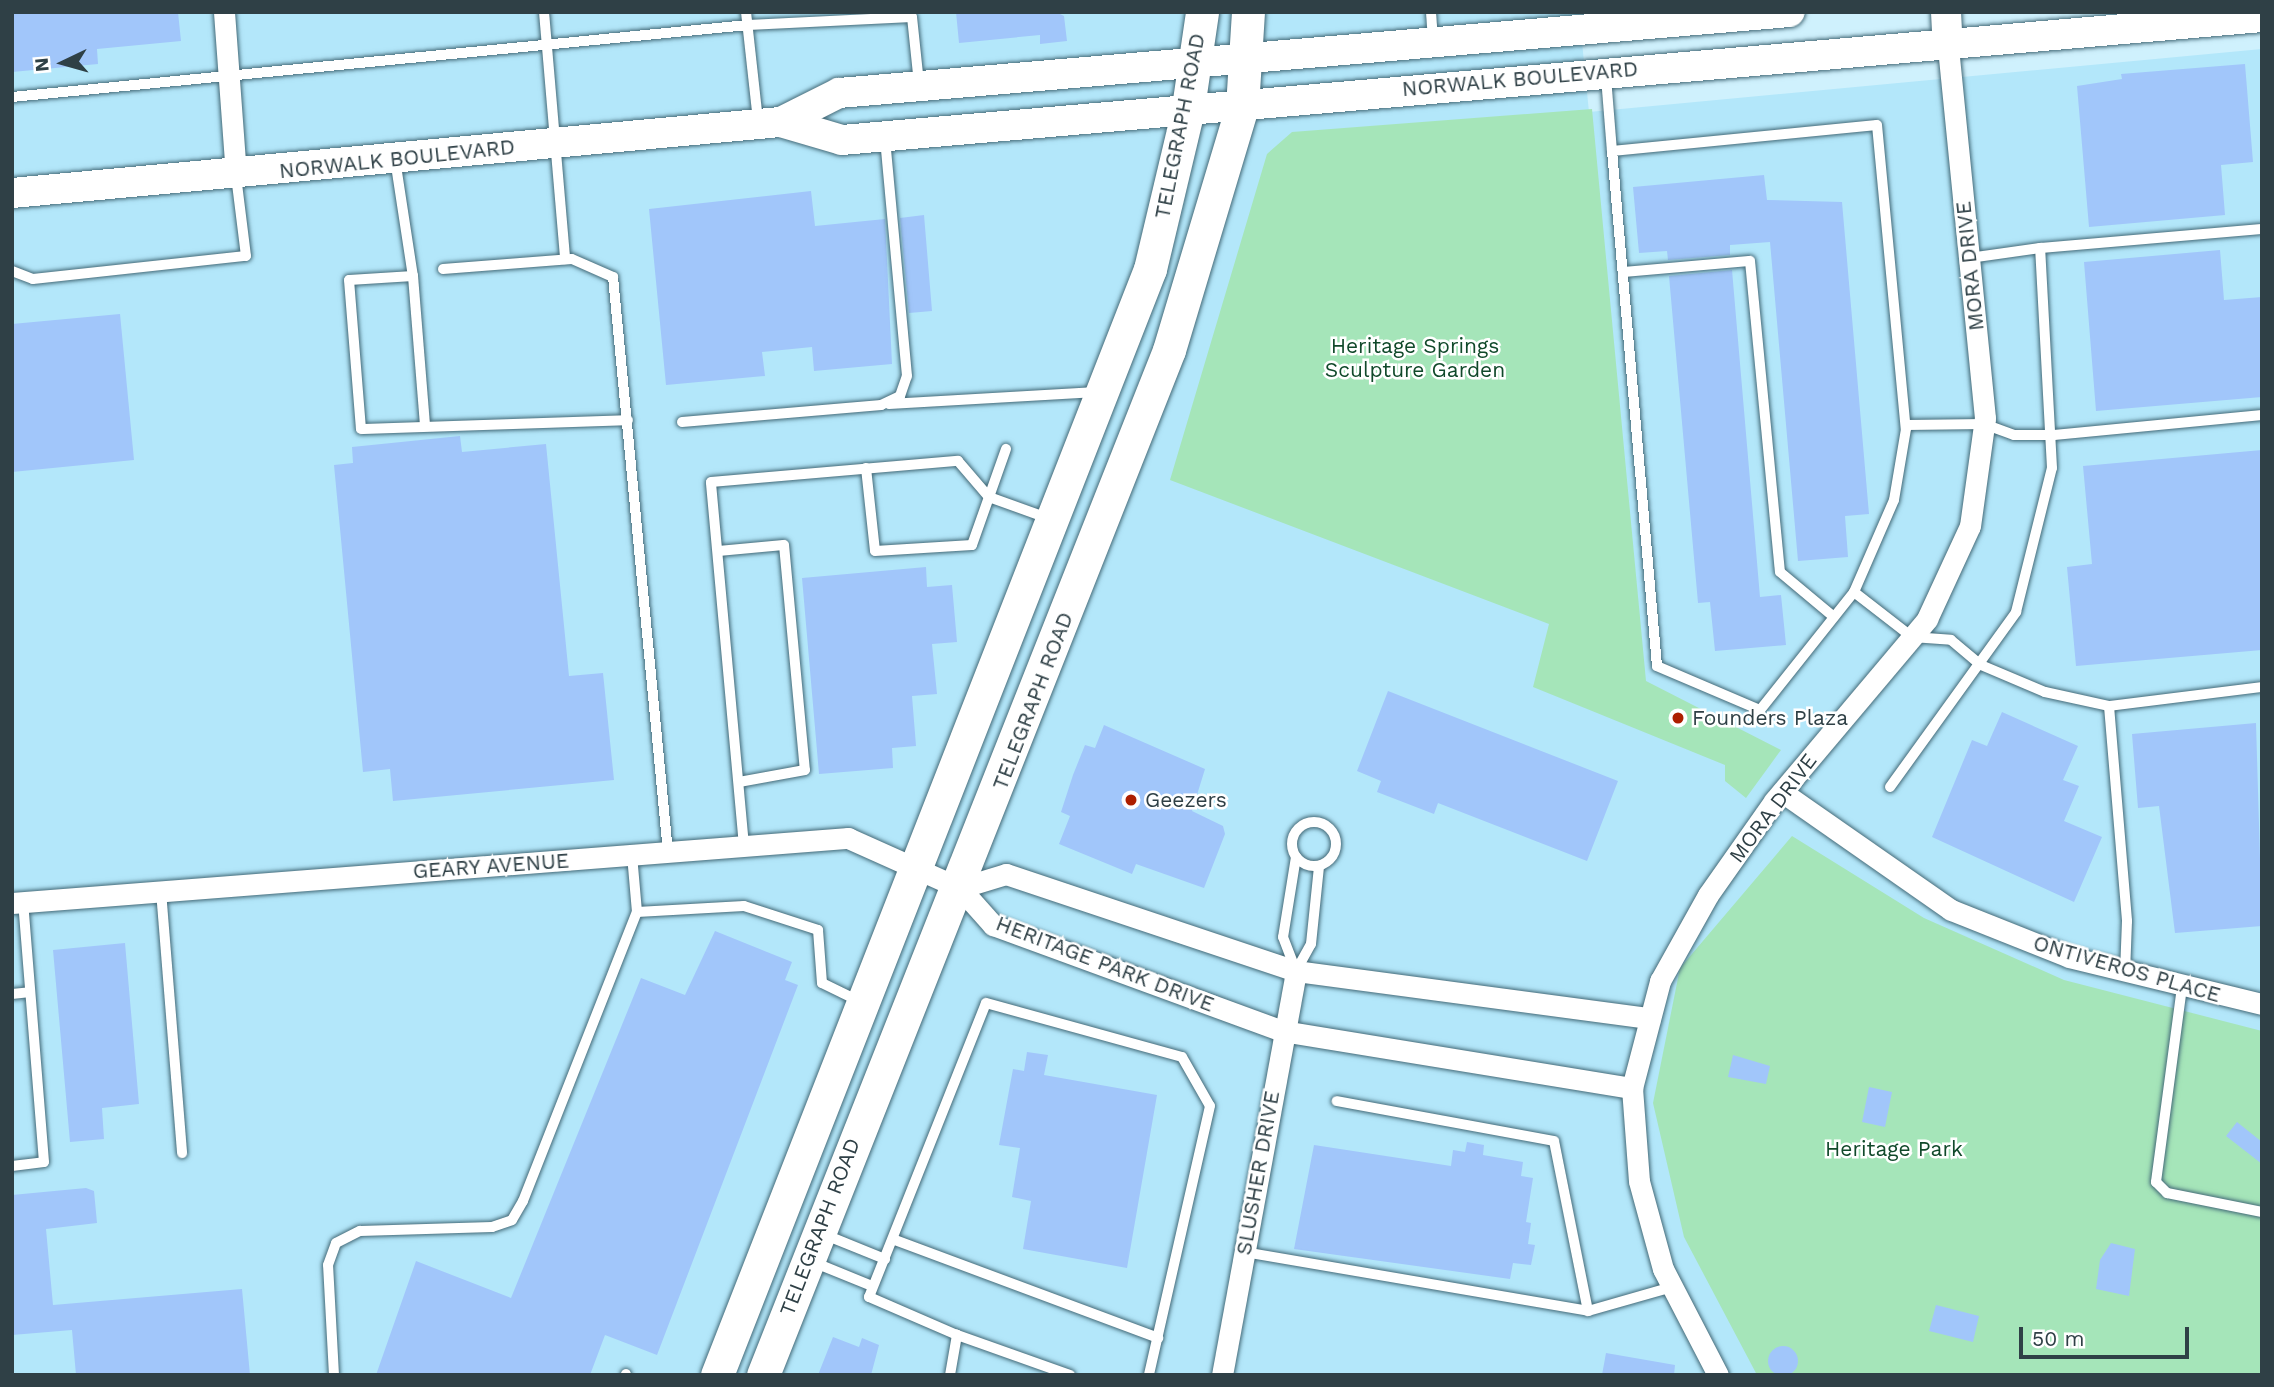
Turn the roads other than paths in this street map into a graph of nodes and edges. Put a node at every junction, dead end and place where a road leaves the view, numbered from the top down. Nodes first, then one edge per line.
1 (224, 12) edge
2 (544, 12) edge
3 (746, 12) edge
4 (1202, 12) edge
5 (1248, 12) edge
6 (1431, 12) edge
7 (1790, 12) edge
8 (1946, 12) edge
9 (2262, 17) edge
10 (1603, 21) edge
11 (748, 26) junction
12 (1433, 44) junction
13 (1948, 45) junction
14 (548, 48) junction
15 (1245, 59) junction
16 (1193, 64) junction
17 (1606, 69) junction
18 (229, 77) junction
19 (919, 86) junction
20 (12, 97) edge
21 (1242, 107) junction
22 (1187, 114) junction
23 (770, 123) junction
24 (884, 136) junction
25 (558, 143) junction
26 (1612, 150) junction
27 (395, 159) junction
28 (236, 175) junction
29 (12, 193) edge
30 (2262, 229) edge
31 (2040, 248) junction
32 (1969, 258) junction
33 (565, 259) junction
34 (443, 269) dead end
35 (12, 271) edge
36 (1623, 272) junction
37 (412, 276) junction
38 (1103, 391) junction
39 (875, 405) junction
40 (2262, 415) edge
41 (628, 420) junction
42 (682, 422) dead end
43 (1984, 424) junction
44 (1906, 425) junction
45 (425, 426) junction
46 (2054, 435) junction
47 (1006, 449) dead end
48 (866, 468) junction
49 (989, 497) junction
50 (1052, 520) junction
51 (718, 551) junction
52 (1854, 592) junction
53 (1834, 617) junction
54 (1912, 637) junction
55 (1981, 665) junction
56 (2262, 687) edge
57 (2109, 706) junction
58 (738, 782) junction
59 (1890, 787) dead end
60 (1782, 792) junction
61 (744, 846) junction
62 (668, 852) junction
63 (632, 855) junction
64 (1296, 857) junction
65 (1319, 866) junction
66 (917, 869) junction
67 (960, 888) junction
68 (161, 891) junction
69 (18, 903) edge
70 (637, 912) junction
71 (1296, 971) junction
72 (2125, 972) junction
73 (2182, 987) junction
74 (30, 992) junction
75 (12, 994) edge
76 (864, 1003) junction
77 (2262, 1004) edge
78 (1650, 1018) junction
79 (1283, 1031) junction
80 (1632, 1088) junction
81 (1337, 1101) dead end
82 (181, 1153) dead end
83 (12, 1166) edge
84 (2262, 1212) edge
85 (895, 1240) junction
86 (813, 1246) junction
87 (1244, 1252) junction
88 (885, 1259) junction
89 (872, 1286) junction
90 (1672, 1287) junction
91 (1588, 1311) junction
92 (957, 1335) junction
93 (1158, 1338) junction
94 (1152, 1374) edge
95 (334, 1375) edge
96 (718, 1375) edge
97 (764, 1375) edge
98 (950, 1375) edge
99 (1070, 1375) edge
100 (1222, 1375) edge
101 (1718, 1375) edge

1 - 18 street
2 - 14 lane
3 - 11 lane
4 - 16 main road, TELEGRAPH ROAD
5 - 15 main road, TELEGRAPH ROAD
6 - 12 lane
7 - 10 main road, NORWALK BOULEVARD
8 - 13 main road
9 - 13 main road, NORWALK BOULEVARD
10 - 12 main road, NORWALK BOULEVARD
11 - 14 lane
11 - 19 lane
11 - 23 lane
12 - 15 main road, NORWALK BOULEVARD
13 - 17 main road, NORWALK BOULEVARD
13 - 32 street, MORA DRIVE
14 - 18 lane
14 - 25 lane
15 - 16 main road, NORWALK BOULEVARD
15 - 21 main road, TELEGRAPH ROAD
16 - 19 main road, NORWALK BOULEVARD
16 - 22 main road, TELEGRAPH ROAD
17 - 21 main road, NORWALK BOULEVARD
17 - 26 lane
18 - 20 lane
18 - 28 street
19 - 23 main road, NORWALK BOULEVARD
21 - 22 main road, NORWALK BOULEVARD
21 - 67 main road, TELEGRAPH ROAD
22 - 24 main road, NORWALK BOULEVARD
22 - 38 main road, TELEGRAPH ROAD
23 - 24 main road, NORWALK BOULEVARD
23 - 25 main road, NORWALK BOULEVARD
24 - 39 lane
25 - 27 main road, NORWALK BOULEVARD
25 - 33 lane
26 - 36 lane
26 - 44 lane
27 - 28 main road, NORWALK BOULEVARD
27 - 37 lane
28 - 29 main road, NORWALK BOULEVARD
28 - 35 lane
30 - 31 lane
31 - 32 lane
31 - 46 lane
32 - 43 street, MORA DRIVE
33 - 34 lane
33 - 41 lane
36 - 53 lane
36 - 53 lane
37 - 45 lane
37 - 45 lane
38 - 39 lane
38 - 50 main road, TELEGRAPH ROAD
39 - 42 lane
40 - 46 lane
41 - 45 lane
41 - 62 lane
43 - 44 lane
43 - 46 lane
43 - 54 street, MORA DRIVE
44 - 52 lane
46 - 55 lane
47 - 49 lane
48 - 49 lane
48 - 49 lane
48 - 51 lane
49 - 50 lane
50 - 66 main road, TELEGRAPH ROAD
51 - 58 lane
51 - 58 lane
52 - 53 lane
52 - 54 lane
54 - 55 lane
54 - 60 street, MORA DRIVE
55 - 57 lane
55 - 59 lane
56 - 57 lane
57 - 72 lane
58 - 61 lane
60 - 72 street, ONTIVEROS PLACE
60 - 78 street, MORA DRIVE
61 - 62 street, GEARY AVENUE
61 - 66 street, GEARY AVENUE
62 - 63 street, GEARY AVENUE
63 - 68 street, GEARY AVENUE
63 - 70 lane
64 - 65 lane
64 - 65 lane
64 - 71 lane
65 - 71 lane
66 - 67 street, GEARY AVENUE
66 - 76 main road, TELEGRAPH ROAD
67 - 71 street
67 - 79 street, HERITAGE PARK DRIVE
67 - 86 main road, TELEGRAPH ROAD
68 - 69 street, GEARY AVENUE
68 - 82 lane
69 - 74 lane
70 - 76 lane
70 - 95 lane
71 - 78 street
71 - 79 street, SLUSHER DRIVE
72 - 73 street, ONTIVEROS PLACE
73 - 77 street, ONTIVEROS PLACE
73 - 84 lane
74 - 75 lane
74 - 83 lane
76 - 96 main road, TELEGRAPH ROAD
78 - 80 street, MORA DRIVE
79 - 80 street, HERITAGE PARK DRIVE
79 - 87 street, SLUSHER DRIVE
80 - 90 street, MORA DRIVE
81 - 91 lane
85 - 88 lane
85 - 93 lane
85 - 93 lane
86 - 88 lane
86 - 89 lane
86 - 97 main road, TELEGRAPH ROAD
87 - 91 lane
87 - 100 street, SLUSHER DRIVE
88 - 89 lane
89 - 92 lane
90 - 91 lane
90 - 101 street, MORA DRIVE
92 - 98 lane
92 - 99 lane
93 - 94 lane

